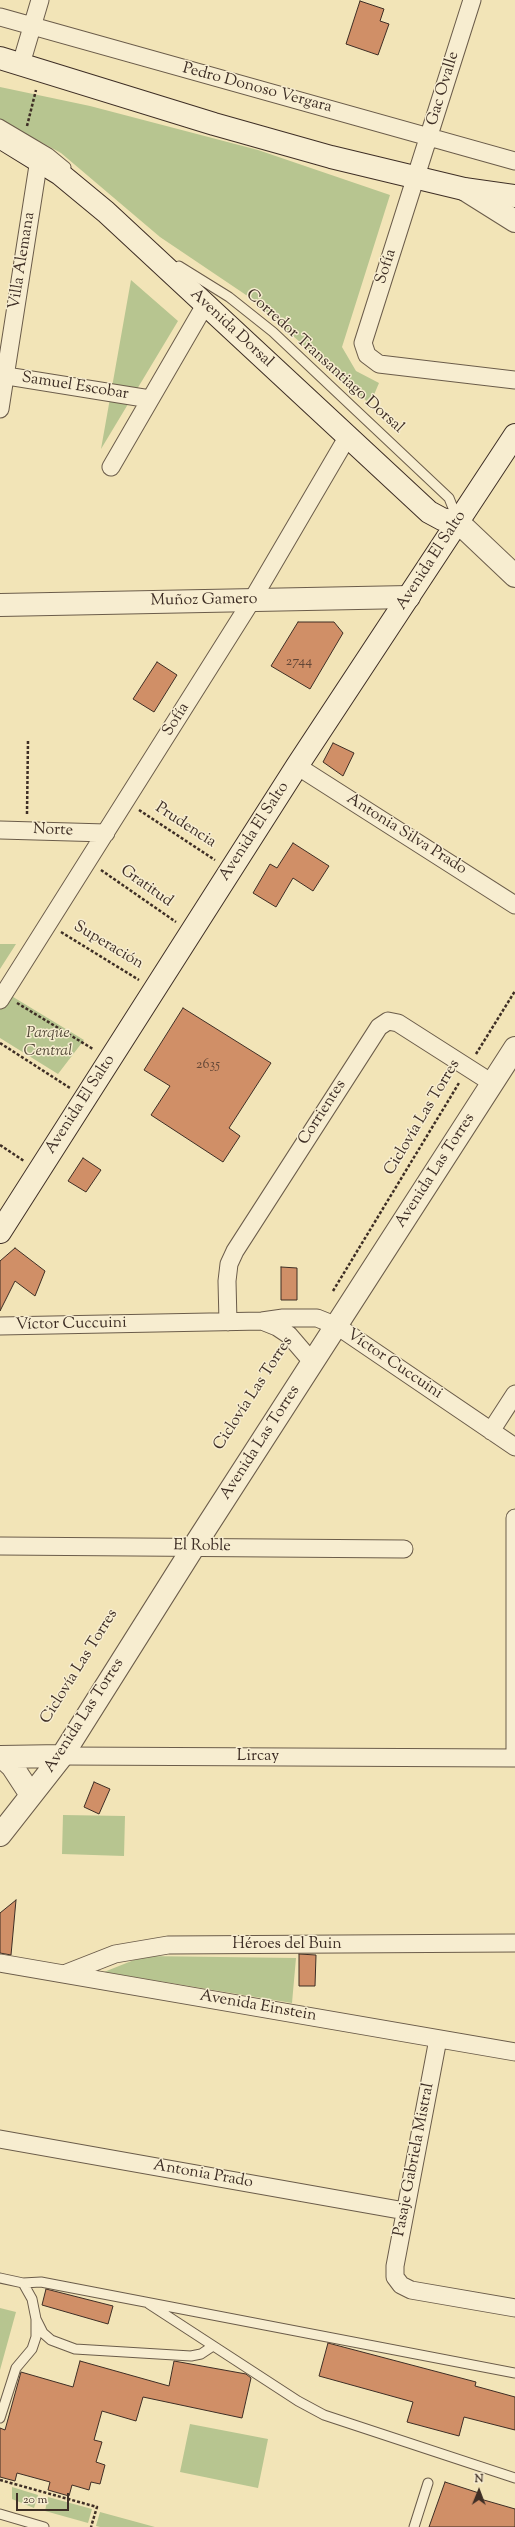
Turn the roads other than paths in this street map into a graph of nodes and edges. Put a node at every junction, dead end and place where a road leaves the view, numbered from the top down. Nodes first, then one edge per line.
1 (40, 0) edge
2 (472, 0) edge
3 (0, 17) edge
4 (32, 26) junction
5 (0, 58) edge
6 (20, 66) edge
7 (0, 124) edge
8 (0, 137) edge
9 (429, 137) junction
10 (39, 159) junction
11 (515, 161) edge
12 (416, 179) junction
13 (464, 189) junction
14 (515, 196) edge
15 (515, 221) edge
16 (205, 305) junction
17 (2, 376) edge
18 (515, 380) edge
19 (150, 399) junction
20 (0, 409) edge
21 (515, 435) edge
22 (348, 436) junction
23 (111, 467) dead end
24 (458, 522) junction
25 (515, 576) edge
26 (408, 597) junction
27 (252, 600) junction
28 (0, 605) edge
29 (297, 766) junction
30 (0, 830) edge
31 (106, 833) junction
32 (515, 905) edge
33 (2, 997) edge
34 (515, 1048) edge
35 (492, 1083) junction
36 (0, 1232) edge
37 (262, 1321) junction
38 (228, 1322) junction
39 (0, 1326) edge
40 (337, 1326) junction
41 (313, 1363) junction
42 (515, 1394) edge
43 (491, 1431) junction
44 (515, 1447) edge
45 (515, 1518) edge
46 (0, 1546) edge
47 (193, 1548) junction
48 (404, 1549) dead end
49 (515, 1586) edge
50 (515, 1749) edge
51 (62, 1756) junction
52 (1, 1757) edge
53 (515, 1758) edge
54 (31, 1795) junction
55 (0, 1835) edge
56 (515, 1943) edge
57 (0, 1963) edge
58 (64, 1974) junction
59 (438, 2039) junction
60 (515, 2052) edge
61 (0, 2139) edge
62 (405, 2211) junction
63 (0, 2278) edge
64 (23, 2283) junction
65 (144, 2301) junction
66 (515, 2308) edge
67 (36, 2319) junction
68 (213, 2346) junction
69 (515, 2373) edge
70 (0, 2418) edge
71 (515, 2478) edge
72 (428, 2484) dead end
73 (0, 2514) edge
74 (44, 2527) edge
75 (414, 2527) edge

1 - 4 street
2 - 9 street, Gac Ovalle
3 - 4 street, Pedro Donoso Vergara
4 - 6 street
4 - 9 street, Pedro Donoso Vergara
5 - 6 main road
6 - 12 main road
7 - 24 lane, Corredor Transantiago Dorsal
8 - 10 main road, Avenida Dorsal
9 - 11 street, Pedro Donoso Vergara
9 - 12 street, Gac Ovalle
10 - 16 main road, Avenida Dorsal
10 - 17 street, Villa Alemana
12 - 13 main road
12 - 18 street, Sofía
13 - 14 main road
13 - 15 main road
16 - 19 street, Samuel Escobar
16 - 22 main road, Avenida Dorsal
17 - 19 street, Samuel Escobar
17 - 20 street, Villa Alemana
19 - 23 street, Samuel Escobar
21 - 24 main road, Avenida El Salto
22 - 24 main road, Avenida Dorsal
22 - 27 street, Sofía
24 - 25 main road
24 - 26 main road, Avenida El Salto
26 - 27 main road, Muñoz Gamero
26 - 29 main road, Avenida El Salto
27 - 28 main road, Muñoz Gamero
27 - 31 street, Sofía
29 - 32 street, Antonia Silva Prado
29 - 36 main road, Avenida El Salto
30 - 31 street, Norte
31 - 33 street, Sofía
34 - 35 main road, Avenida Las Torres
35 - 38 street, Corrientes
35 - 40 main road, Avenida Las Torres
37 - 38 street, Víctor Cuccuini
37 - 40 street, Víctor Cuccuini
37 - 41 street, Víctor Cuccuini
38 - 39 street, Víctor Cuccuini
40 - 41 main road, Avenida Las Torres
40 - 43 street, Víctor Cuccuini
41 - 47 main road, Avenida Las Torres
42 - 43 street
43 - 44 street, Víctor Cuccuini
45 - 49 street
46 - 47 street, El Roble
47 - 48 street, El Roble
47 - 51 main road, Avenida Las Torres
49 - 50 street
51 - 52 main road, Lircay
51 - 53 street, Lircay
51 - 54 main road, Avenida Las Torres
52 - 54 main road, Lircay
54 - 55 main road, Avenida Las Torres
56 - 58 street, Héroes del Buin
57 - 58 street, Avenida Einstein
58 - 59 street, Avenida Einstein
59 - 60 street, Avenida Einstein
59 - 62 street, Pasaje Gabriela Mistral
61 - 62 street, Antonia Prado
62 - 66 street, Pasaje Gabriela Mistral
63 - 64 lane
64 - 65 lane
64 - 67 lane
65 - 68 lane
65 - 69 lane
67 - 68 lane
67 - 70 lane
68 - 71 lane
72 - 75 lane
73 - 74 lane

